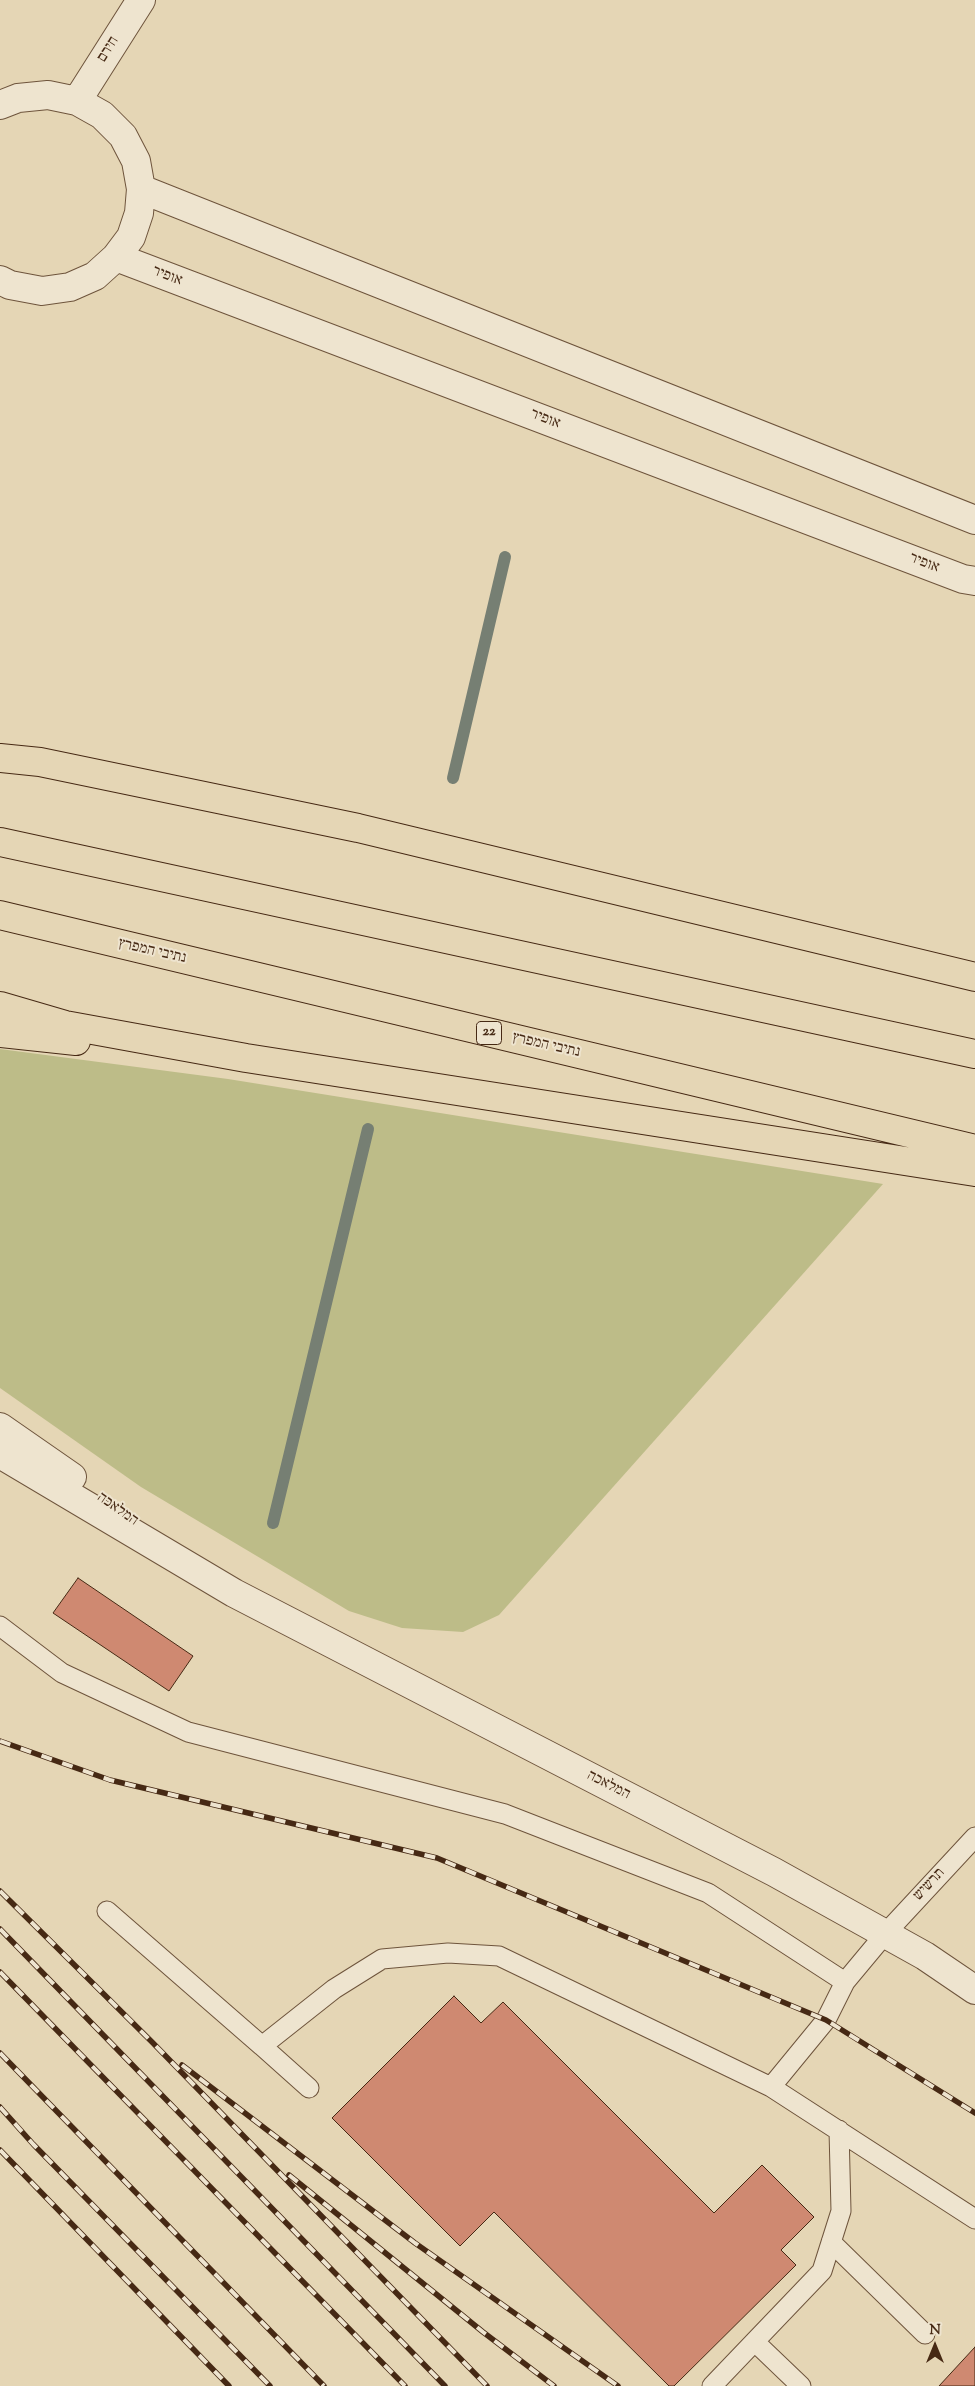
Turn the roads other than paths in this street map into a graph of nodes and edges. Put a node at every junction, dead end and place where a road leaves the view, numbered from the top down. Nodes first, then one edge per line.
1 (141, 0) edge
2 (77, 101) junction
3 (0, 105) edge
4 (141, 189) junction
5 (116, 257) junction
6 (0, 280) edge
7 (42, 291) junction
8 (0, 295) edge
9 (975, 520) edge
10 (975, 581) edge
11 (0, 750) edge
12 (0, 758) edge
13 (40, 762) junction
14 (2, 842) edge
15 (1, 916) edge
16 (975, 977) edge
17 (0, 1006) edge
18 (0, 1033) edge
19 (975, 1054) edge
20 (246, 1058) junction
21 (975, 1149) edge
22 (975, 1172) edge
23 (0, 1426) edge
24 (0, 1454) edge
25 (234, 1593) junction
26 (0, 1626) edge
27 (975, 1837) edge
28 (108, 1911) dead end
29 (885, 1934) junction
30 (845, 1982) junction
31 (975, 1990) edge
32 (262, 2046) junction
33 (770, 2087) junction
34 (309, 2088) dead end
35 (839, 2130) junction
36 (975, 2219) edge
37 (831, 2242) junction
38 (925, 2334) dead end
39 (755, 2342) junction
40 (712, 2386) edge
41 (802, 2386) edge

1 - 2 street, חירם
2 - 3 street
2 - 4 street
4 - 5 street
4 - 9 street
5 - 7 street
5 - 10 street, אופיר
6 - 7 street
7 - 8 street
11 - 13 highway
12 - 13 highway
13 - 16 highway
14 - 19 highway
15 - 21 highway, נתיבי המפרץ / 22
17 - 20 highway
18 - 20 highway
20 - 22 highway
23 - 25 street, המלאכה
24 - 25 street, המלאכה
25 - 29 street, המלאכה
26 - 30 lane
27 - 29 lane, תרשיש
28 - 32 lane
29 - 30 lane, תרשיש
29 - 31 street, המלאכה
30 - 33 lane, תרשיש
32 - 33 lane
32 - 34 lane
33 - 35 lane
35 - 36 lane
35 - 37 lane
37 - 38 lane
37 - 39 lane
39 - 40 lane
39 - 41 lane

